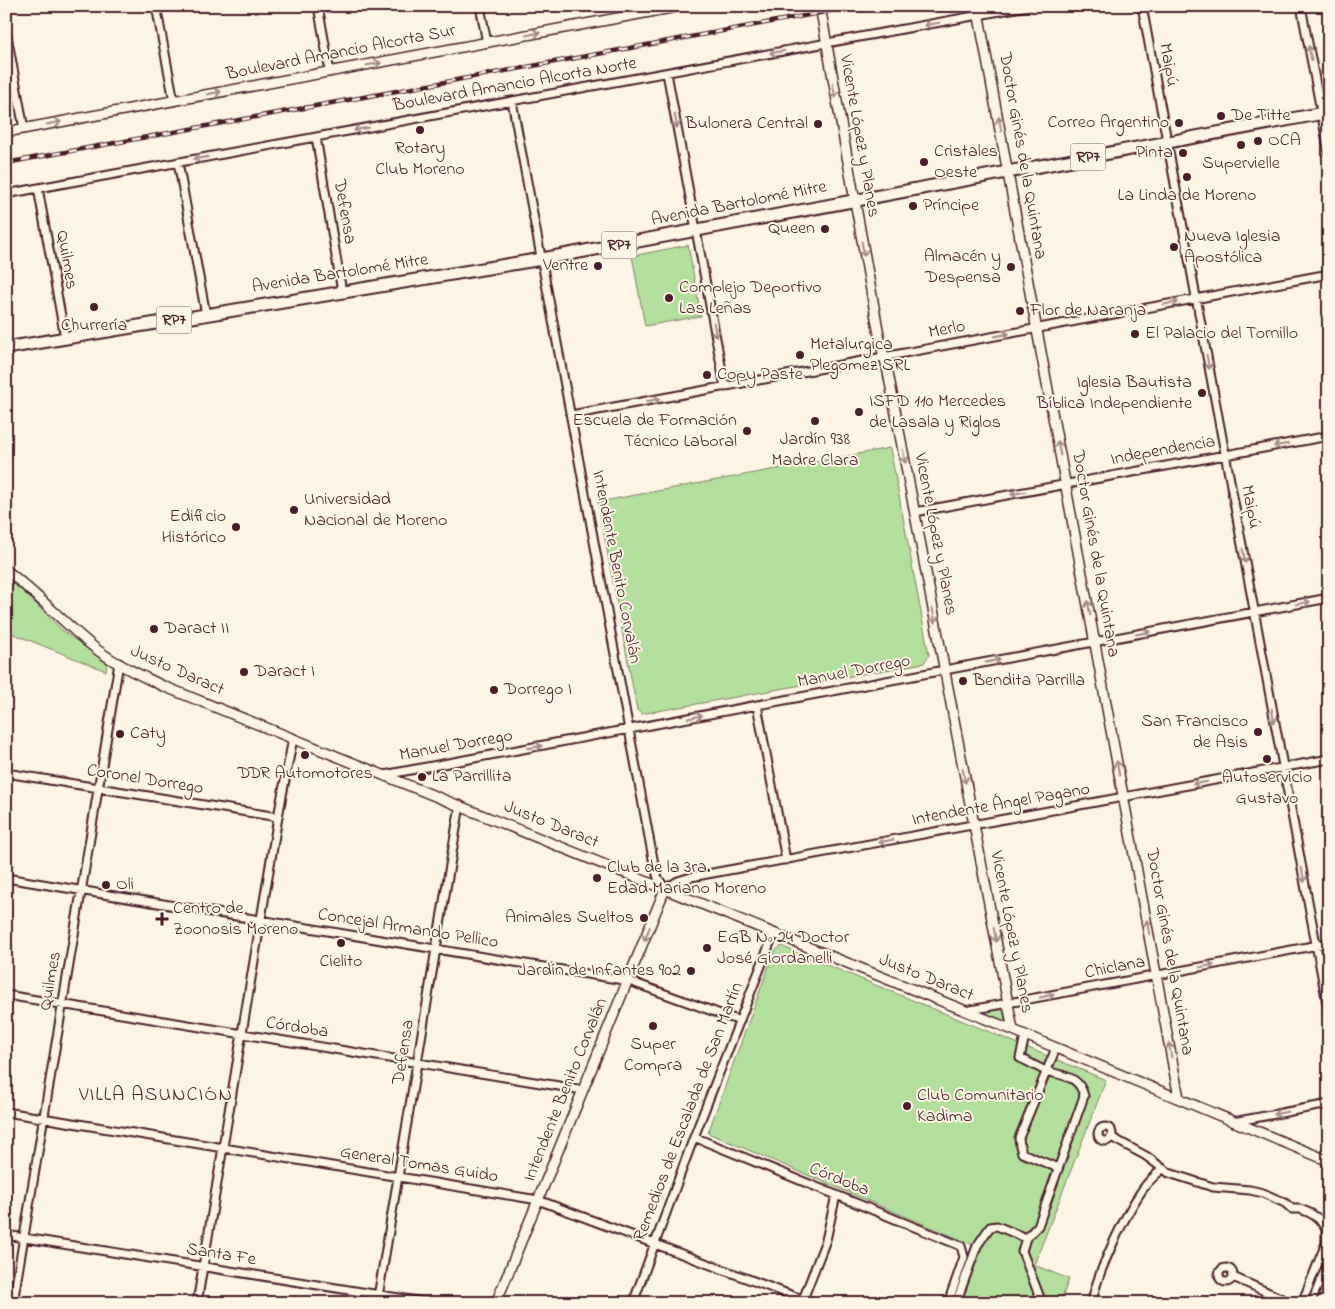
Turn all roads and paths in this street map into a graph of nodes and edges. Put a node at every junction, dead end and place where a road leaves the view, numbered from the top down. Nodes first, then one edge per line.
1 (156, 6) edge
2 (318, 6) edge
3 (480, 6) edge
4 (682, 6) edge
5 (820, 6) edge
6 (1028, 6) edge
7 (1142, 6) edge
8 (1301, 6) edge
9 (642, 10) edge
10 (978, 11) edge
11 (6, 30) edge
12 (487, 42) junction
13 (825, 44) junction
14 (330, 72) junction
15 (667, 73) junction
16 (174, 101) junction
17 (512, 101) junction
18 (1325, 112) edge
19 (24, 129) junction
20 (6, 132) edge
21 (316, 137) junction
22 (1167, 142) junction
23 (1329, 153) edge
24 (178, 162) junction
25 (1008, 172) junction
26 (38, 188) junction
27 (6, 194) edge
28 (854, 201) junction
29 (697, 230) junction
30 (542, 259) junction
31 (1329, 274) edge
32 (342, 292) junction
33 (1196, 299) junction
34 (206, 315) junction
35 (1037, 328) junction
36 (65, 338) junction
37 (6, 348) edge
38 (884, 357) junction
39 (726, 387) junction
40 (571, 415) junction
41 (1329, 436) edge
42 (1225, 455) junction
43 (1066, 484) junction
44 (915, 512) junction
45 (6, 570) edge
46 (1329, 598) edge
47 (1254, 612) junction
48 (1095, 642) junction
49 (119, 663) junction
50 (945, 670) junction
51 (757, 705) junction
52 (630, 730) junction
53 (293, 738) junction
54 (1329, 759) edge
55 (1283, 768) junction
56 (6, 772) edge
57 (384, 775) junction
58 (99, 788) junction
59 (1124, 797) junction
60 (460, 805) junction
61 (278, 817) junction
62 (974, 825) junction
63 (786, 860) junction
64 (6, 878) edge
65 (665, 889) junction
66 (82, 891) junction
67 (261, 920) junction
68 (774, 933) junction
69 (1329, 943) edge
70 (1316, 945) junction
71 (436, 949) junction
72 (1156, 975) junction
73 (629, 981) junction
74 (6, 995) edge
75 (1008, 1003) junction
76 (63, 1005) junction
77 (965, 1011) junction
78 (1329, 1014) edge
79 (740, 1022) junction
80 (1013, 1030) junction
81 (242, 1034) junction
82 (1025, 1036) junction
83 (1056, 1048) junction
84 (417, 1063) junction
85 (1046, 1070) junction
86 (583, 1090) junction
87 (1179, 1098) junction
88 (1329, 1104) edge
89 (6, 1112) edge
90 (43, 1118) junction
91 (1233, 1122) junction
92 (694, 1137) junction
93 (1112, 1137) dead end
94 (222, 1148) junction
95 (1329, 1161) edge
96 (1058, 1168) junction
97 (1162, 1169) junction
98 (398, 1177) junction
99 (836, 1195) junction
100 (538, 1200) junction
101 (6, 1235) edge
102 (23, 1238) junction
103 (1026, 1238) junction
104 (655, 1244) junction
105 (203, 1267) junction
106 (1233, 1277) dead end
107 (1329, 1282) edge
108 (378, 1299) edge
109 (802, 1301) edge
110 (13, 1303) edge
111 (197, 1303) edge
112 (430, 1303) edge
113 (496, 1303) edge
114 (633, 1303) edge
115 (812, 1303) edge
116 (948, 1303) edge
117 (956, 1303) edge
118 (1042, 1303) edge
119 (1092, 1303) edge
120 (1292, 1303) edge
121 (1302, 1303) edge
122 (1320, 1303) edge

1 - 16 street
2 - 14 street
3 - 12 street
4 - 9 street, Boulevard Amancio Alcorta Sur
5 - 13 street, Vicente López y Planes
6 - 10 street, Boulevard Amancio Alcorta Norte
7 - 22 street, Maipú
18 -> 8 street
12 -> 9 street, Boulevard Amancio Alcorta Sur
10 -> 13 street, Boulevard Amancio Alcorta Norte
25 -> 10 street, Doctor Ginés de la Quintana
11 - 19 street
14 -> 12 street, Boulevard Amancio Alcorta Sur
13 -> 15 street, Boulevard Amancio Alcorta Norte
13 -> 28 street, Vicente López y Planes
16 -> 14 street, Boulevard Amancio Alcorta Sur
15 - 17 street, Boulevard Amancio Alcorta Norte
15 -> 29 street
19 -> 16 street, Boulevard Amancio Alcorta Sur
17 -> 21 street, Boulevard Amancio Alcorta Norte
17 - 30 street, Intendente Benito Corvalán
18 - 22 main road, Avenida Bartolomé Mitre / RP7
18 - 23 street
19 - 20 street, Boulevard Amancio Alcorta Sur
21 -> 24 street, Boulevard Amancio Alcorta Norte
21 - 32 street, Defensa
22 - 25 main road, Avenida Bartolomé Mitre / RP7
22 - 33 street, Maipú
24 - 26 street, Boulevard Amancio Alcorta Norte
24 - 34 street
25 - 28 main road, Avenida Bartolomé Mitre / RP7
25 - 35 street, Doctor Ginés de la Quintana
26 - 27 street, Boulevard Amancio Alcorta Norte
26 - 36 street, Quilmes
28 - 29 main road, Avenida Bartolomé Mitre / RP7
28 -> 38 street, Vicente López y Planes
29 - 30 main road, Avenida Bartolomé Mitre / RP7
29 -> 39 street
30 - 32 main road, Avenida Bartolomé Mitre / RP7
30 - 40 street, Intendente Benito Corvalán
31 - 33 street, Merlo
32 - 34 main road, Avenida Bartolomé Mitre / RP7
35 -> 33 street, Merlo
33 -> 42 street, Maipú
34 - 36 main road, Avenida Bartolomé Mitre / RP7
38 -> 35 street, Merlo
43 -> 35 street, Doctor Ginés de la Quintana
36 - 37 main road, Avenida Bartolomé Mitre / RP7
38 - 39 street, Merlo
38 -> 44 street, Vicente López y Planes
40 -> 39 street, Merlo
40 - 52 street, Intendente Benito Corvalán
41 -> 42 street, Independencia
42 - 43 street, Independencia
42 -> 47 street, Maipú
43 -> 44 street, Independencia
48 -> 43 street, Doctor Ginés de la Quintana
44 -> 50 street, Vicente López y Planes
45 - 49 street, Justo Daract
47 -> 46 street, Manuel Dorrego
48 -> 47 street, Manuel Dorrego
47 -> 55 street, Maipú
50 -> 48 street, Manuel Dorrego
59 -> 48 street, Doctor Ginés de la Quintana
49 - 53 street, Justo Daract
49 - 58 street, Quilmes
50 - 51 street, Manuel Dorrego
50 -> 62 street, Vicente López y Planes
52 -> 51 street, Manuel Dorrego
51 - 63 street
57 -> 52 street, Manuel Dorrego
52 - 65 street, Intendente Benito Corvalán
53 - 57 street, Justo Daract
53 - 61 street
54 - 55 street, Intendente Ángel Pagano
55 -> 59 street, Intendente Ángel Pagano
55 -> 70 street, Maipú
56 - 58 street, Coronel Dorrego
57 - 60 street, Justo Daract
58 - 61 street, Coronel Dorrego
58 - 66 street, Quilmes
59 - 62 street, Intendente Ángel Pagano
72 -> 59 street, Doctor Ginés de la Quintana
60 - 65 street, Justo Daract
60 - 71 street, Defensa
61 - 67 street
62 -> 63 street, Intendente Ángel Pagano
62 -> 75 street, Vicente López y Planes
63 - 65 street, Intendente Ángel Pagano
64 - 66 street, Concejal Armando Pellico
65 - 68 street, Justo Daract
65 -> 73 street, Intendente Benito Corvalán
66 - 67 street, Concejal Armando Pellico
66 - 76 street, Quilmes
67 - 71 street, Concejal Armando Pellico
67 - 81 street
68 - 77 street, Justo Daract
68 - 79 street, Remedios de Escalada de San Martín
69 - 70 street, Chiclana
72 -> 70 street, Chiclana
70 - 78 street, Maipú
71 - 73 street, Concejal Armando Pellico
71 - 84 street, Defensa
75 -> 72 street, Chiclana
87 -> 72 street, Doctor Ginés de la Quintana
73 - 79 street, Concejal Armando Pellico
73 - 86 street, Intendente Benito Corvalán
74 - 76 street, Córdoba
75 - 77 street, Chiclana
75 - 80 street, Vicente López y Planes
76 - 81 street, Córdoba
76 - 90 street, Quilmes
77 - 80 street, Justo Daract
79 - 92 street, Remedios de Escalada de San Martín
80 - 82 street, Justo Daract
81 - 84 street, Córdoba
81 - 94 street
82 - 83 street, Justo Daract
82 - 85 street
83 - 85 street
83 - 87 street, Justo Daract
84 - 86 street, Córdoba
84 - 98 street, Defensa
85 - 96 street
85 - 96 street
86 - 100 street, Intendente Benito Corvalán
87 - 91 street, Justo Daract
88 -> 91 street
89 - 90 street, General Tomas Guido
90 - 94 street, General Tomas Guido
90 - 102 street, Quilmes
91 - 95 street, Justo Daract
92 - 99 street, Córdoba
92 - 104 street, Remedios de Escalada de San Martín
93 - 97 street
94 - 98 street, General Tomas Guido
94 - 105 street
96 - 103 street
97 - 119 street
97 - 121 street
98 - 100 street, General Tomas Guido
98 - 108 street, Defensa
99 - 109 street
99 - 116 street, Córdoba
100 - 104 street, General Tomas Guido
100 - 113 street, Intendente Benito Corvalán
101 - 102 street, Santa Fe
102 - 105 street, Santa Fe
102 - 110 street, Quilmes
103 - 117 street
103 - 118 street
104 - 109 street, General Tomas Guido
104 - 114 street, Remedios de Escalada de San Martín
105 - 108 street, Santa Fe
105 - 111 street
106 - 120 street
107 - 122 street
108 - 112 street, Santa Fe
109 - 115 street, General Tomas Guido

